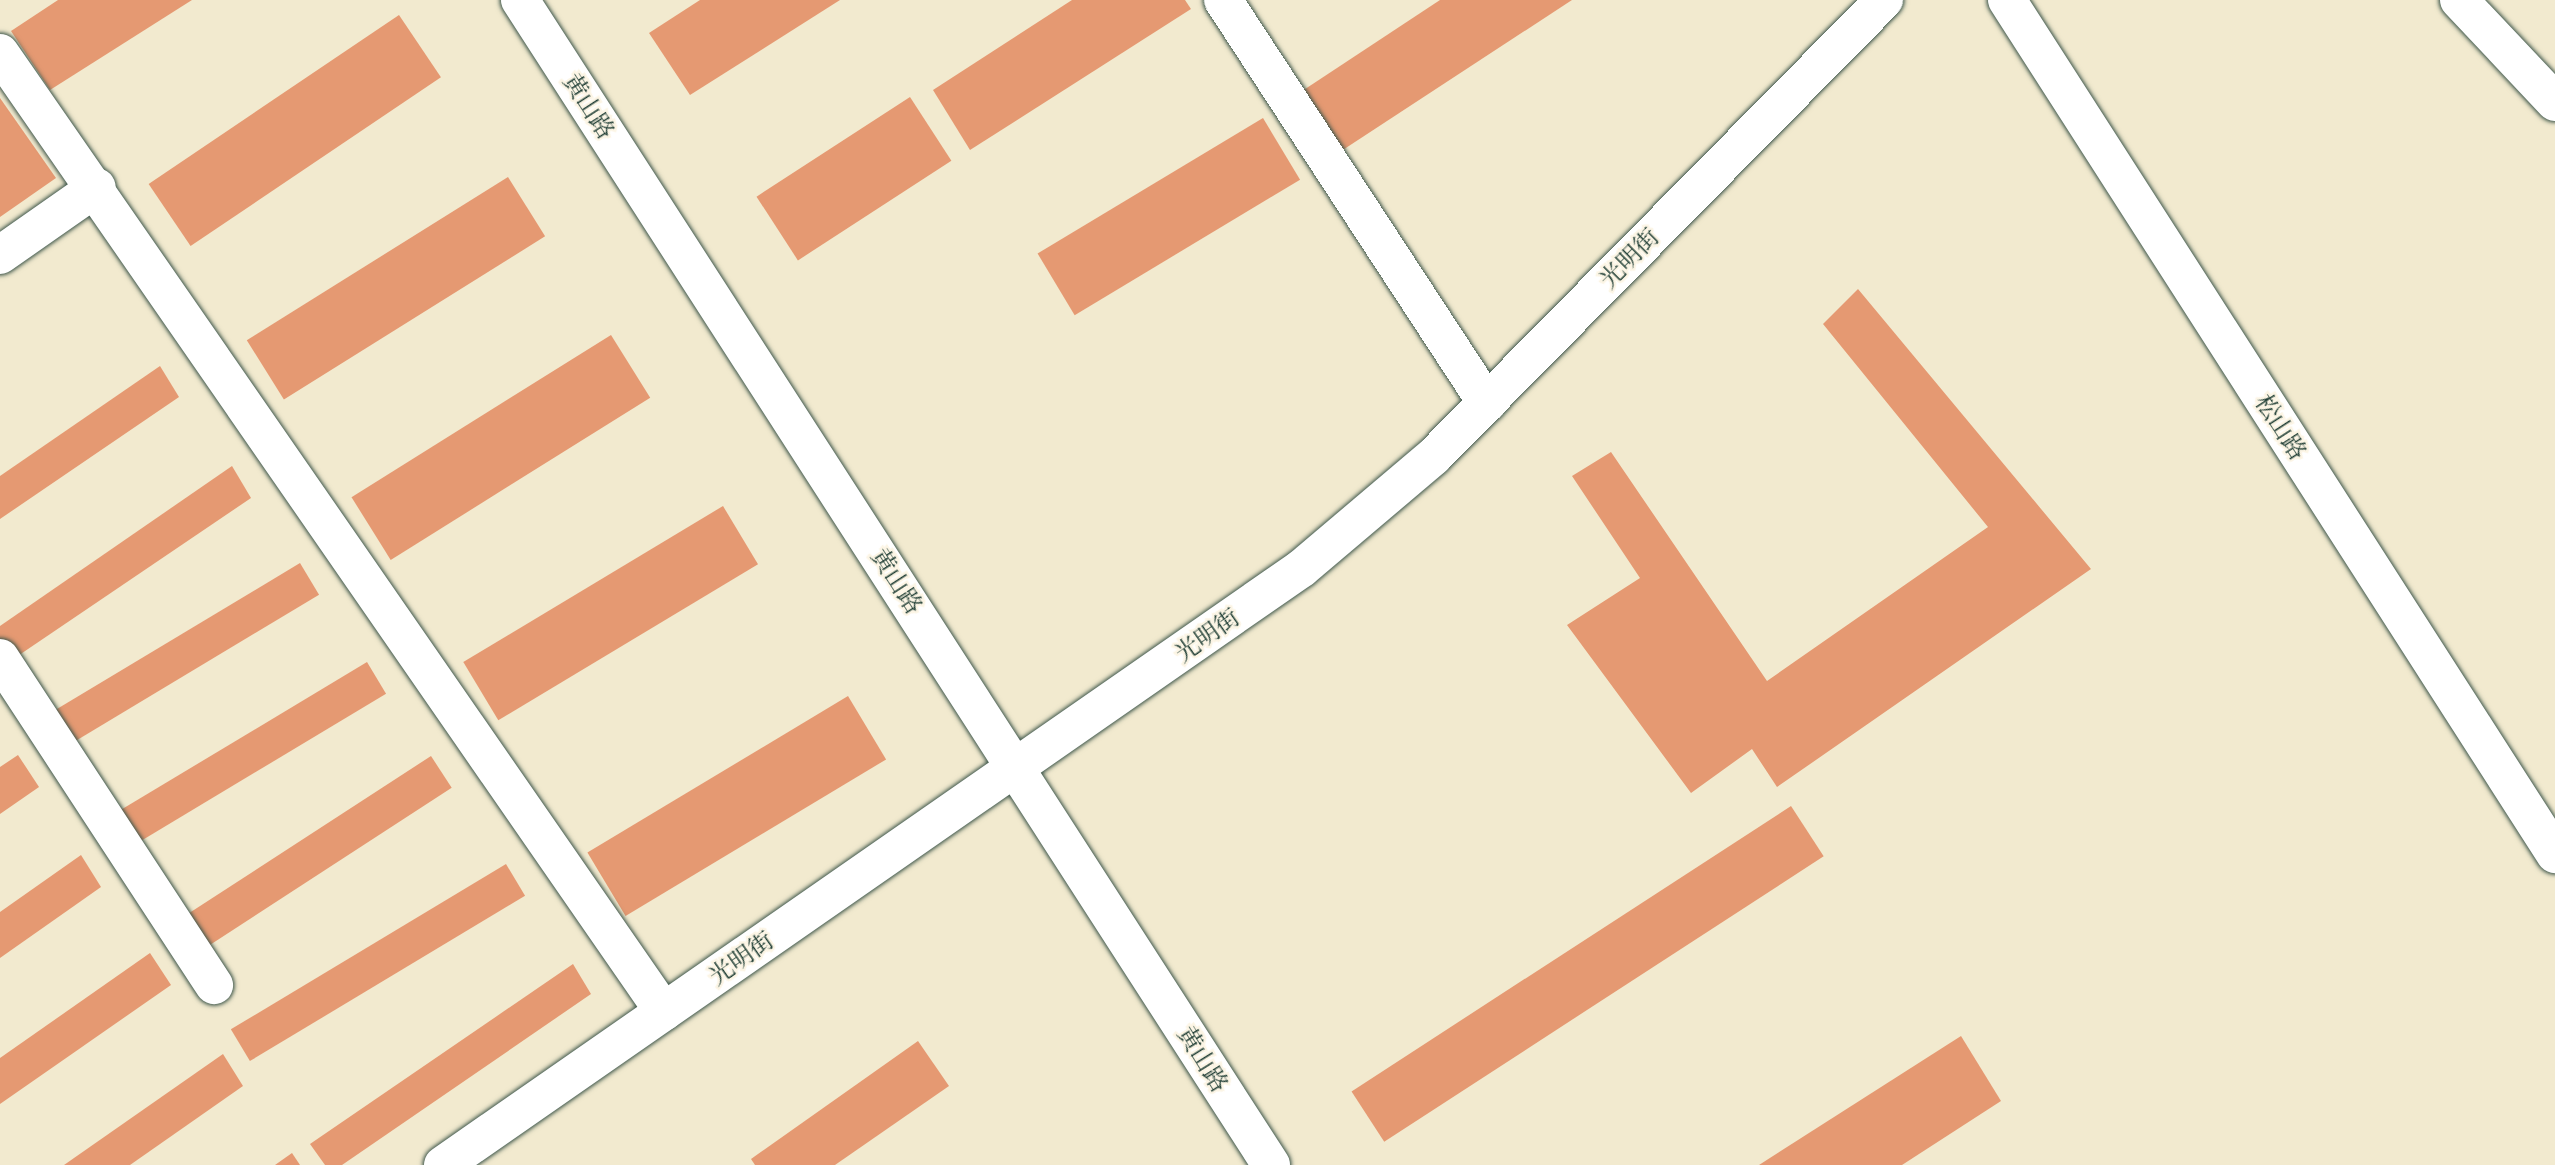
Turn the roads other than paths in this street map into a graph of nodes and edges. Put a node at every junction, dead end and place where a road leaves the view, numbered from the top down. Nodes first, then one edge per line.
1 (520, 0) edge
2 (1223, 0) edge
3 (1884, 0) edge
4 (2007, 0) edge
5 (2459, 0) edge
6 (0, 53) edge
7 (2555, 102) edge
8 (97, 187) junction
9 (0, 255) edge
10 (1487, 403) junction
11 (0, 658) edge
12 (1018, 767) junction
13 (2555, 854) edge
14 (214, 985) dead end
15 (663, 1012) junction
16 (484, 1153) edge
17 (443, 1165) edge
18 (1271, 1165) edge

1 - 12 street, 黄山路
2 - 10 street
3 - 10 street, 光明街
4 - 13 street, 松山路
5 - 7 street
6 - 8 street
8 - 9 street
8 - 15 street
10 - 12 street, 光明街
11 - 14 street
12 - 15 street, 光明街
12 - 18 street, 黄山路
15 - 16 street, 光明街
16 - 17 street, 光明街

